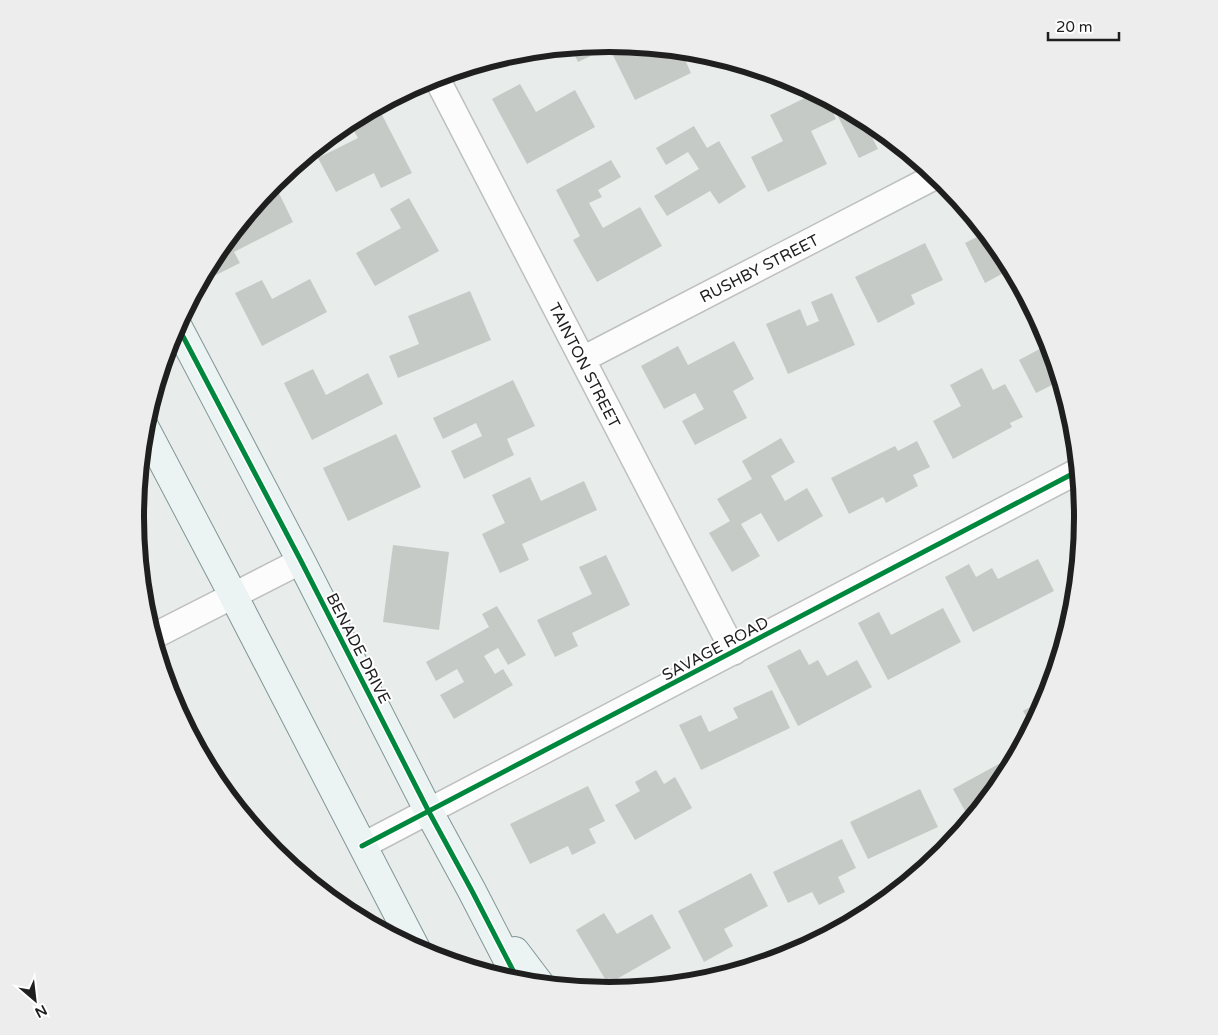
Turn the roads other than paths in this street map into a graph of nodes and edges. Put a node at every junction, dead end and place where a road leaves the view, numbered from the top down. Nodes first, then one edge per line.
1 (440, 85) edge
2 (928, 180) edge
3 (182, 333) edge
4 (582, 359) junction
5 (151, 439) edge
6 (1072, 474) edge
7 (301, 562) junction
8 (233, 595) junction
9 (159, 633) edge
10 (734, 652) junction
11 (429, 812) junction
12 (362, 846) junction
13 (472, 891) junction
14 (410, 938) edge
15 (514, 973) edge
16 (535, 977) edge

1 - 4 street, TAINTON STREET
2 - 4 street, RUSHBY STREET
3 - 7 street, BENADE DRIVE
4 - 10 street, TAINTON STREET
5 - 8 street
6 - 10 street, SAVAGE ROAD
7 - 8 street
7 - 11 street, BENADE DRIVE
8 - 9 street
8 - 12 street
10 - 11 street, SAVAGE ROAD
11 - 12 street, SAVAGE ROAD
11 - 13 street, BENADE DRIVE
12 - 14 street
13 - 15 street, BENADE DRIVE
13 - 16 street

